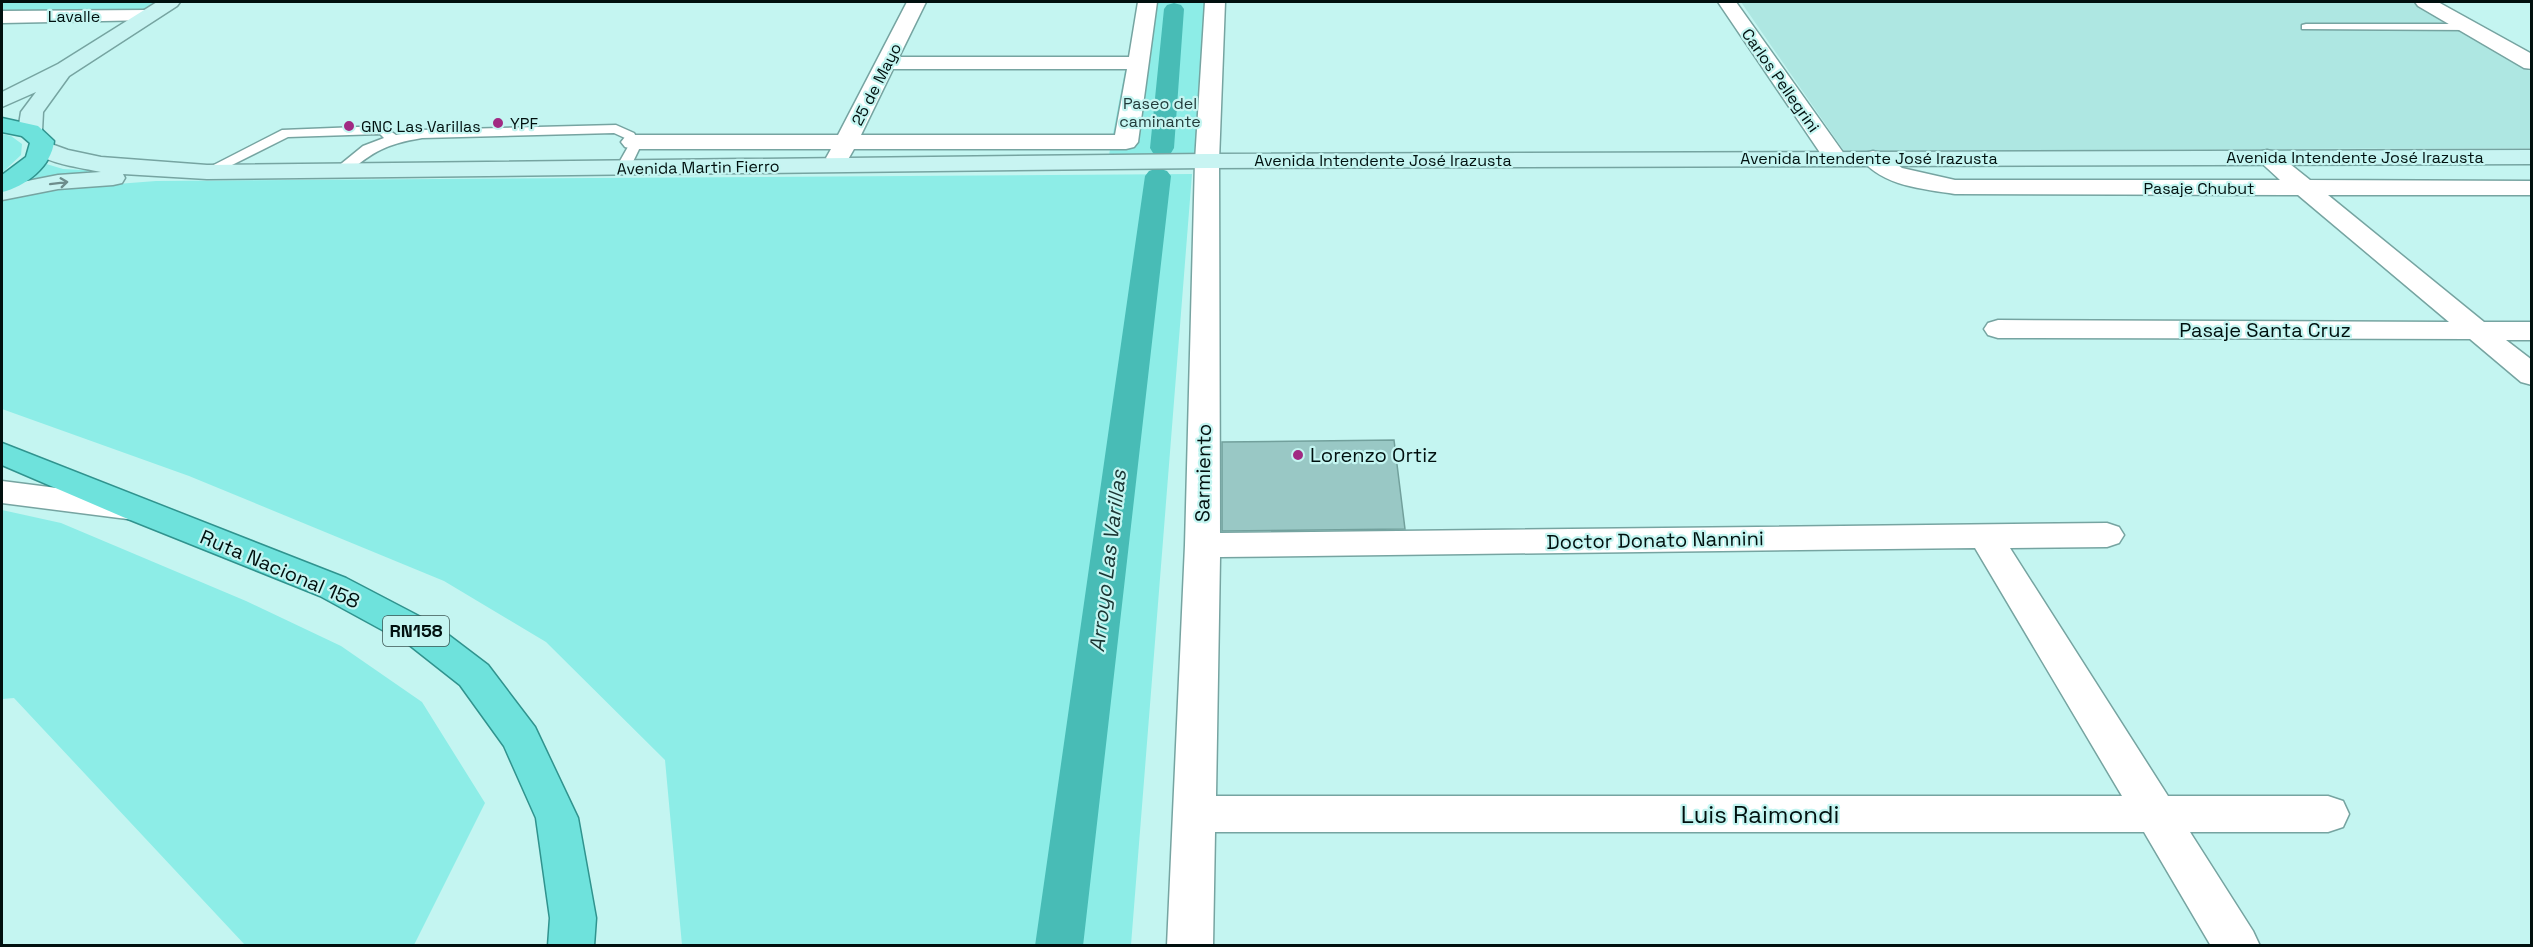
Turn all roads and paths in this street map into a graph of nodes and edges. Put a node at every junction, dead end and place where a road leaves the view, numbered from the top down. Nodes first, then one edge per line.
1 (170, 2) edge
2 (916, 2) edge
3 (1148, 2) edge
4 (1215, 2) edge
5 (1727, 2) edge
6 (2425, 2) edge
7 (146, 16) junction
8 (2, 17) edge
9 (2306, 27) dead end
10 (2469, 27) junction
11 (887, 63) junction
12 (1138, 63) junction
13 (2532, 63) edge
14 (66, 69) junction
15 (2, 100) edge
16 (2, 125) edge
17 (36, 139) junction
18 (393, 139) junction
19 (633, 142) junction
20 (846, 142) junction
21 (2267, 157) junction
22 (2532, 157) edge
23 (1835, 158) junction
24 (1873, 158) junction
25 (1207, 161) junction
26 (834, 165) junction
27 (623, 168) junction
28 (341, 171) junction
29 (198, 172) junction
30 (2, 185) edge
31 (2304, 188) junction
32 (2532, 188) edge
33 (2, 193) edge
34 (1998, 329) dead end
35 (2476, 331) junction
36 (2532, 331) edge
37 (2532, 376) edge
38 (2, 454) edge
39 (2, 492) edge
40 (135, 510) junction
41 (2107, 535) dead end
42 (1985, 536) junction
43 (1203, 545) junction
44 (1193, 814) junction
45 (2328, 814) dead end
46 (2158, 815) junction
47 (571, 945) edge
48 (1190, 945) edge
49 (2237, 945) edge

1 - 7 main road
2 - 11 street, 25 de Mayo
3 - 12 street
4 - 25 street, Sarmiento
5 - 23 street, Carlos Pellegrini
6 - 10 street
7 - 8 street, Lavalle
7 - 14 main road
9 - 10 lane
10 - 13 street
11 - 12 street
11 - 20 street, 25 de Mayo
12 - 20 street
14 - 15 main road
14 - 17 main road
16 - 17 highway
17 - 29 main road, Avenida Martin Fierro
17 - 30 highway
18 - 19 lane
18 - 28 lane
18 - 29 lane
19 - 20 street
19 - 27 lane
20 - 26 street, 25 de Mayo
21 - 22 main road, Avenida Intendente José Irazusta
21 - 24 main road, Avenida Intendente José Irazusta
21 - 31 street
23 - 24 main road, Avenida Intendente José Irazusta
23 - 25 main road, Avenida Intendente José Irazusta
24 - 31 street, Pasaje Chubut
25 - 26 main road, Avenida Martin Fierro
25 - 43 street, Sarmiento
26 - 27 main road, Avenida Martin Fierro
27 - 28 main road, Avenida Martin Fierro
28 - 29 main road, Avenida Martin Fierro
33 -> 29 main road, Avenida Martin Fierro
31 - 32 street, Pasaje Chubut
31 - 35 street
34 - 35 street, Pasaje Santa Cruz
35 - 36 street, Pasaje Santa Cruz
35 - 37 street
38 - 40 highway, Ruta Nacional 158 / RN158
39 - 40 street
40 - 47 highway, Ruta Nacional 158 / RN158
41 - 42 street, Doctor Donato Nannini
42 - 43 street, Doctor Donato Nannini
42 - 46 street
43 - 44 street, Sarmiento
44 - 46 street, Luis Raimondi
44 - 48 street, Sarmiento
45 - 46 street, Luis Raimondi
46 - 49 street

